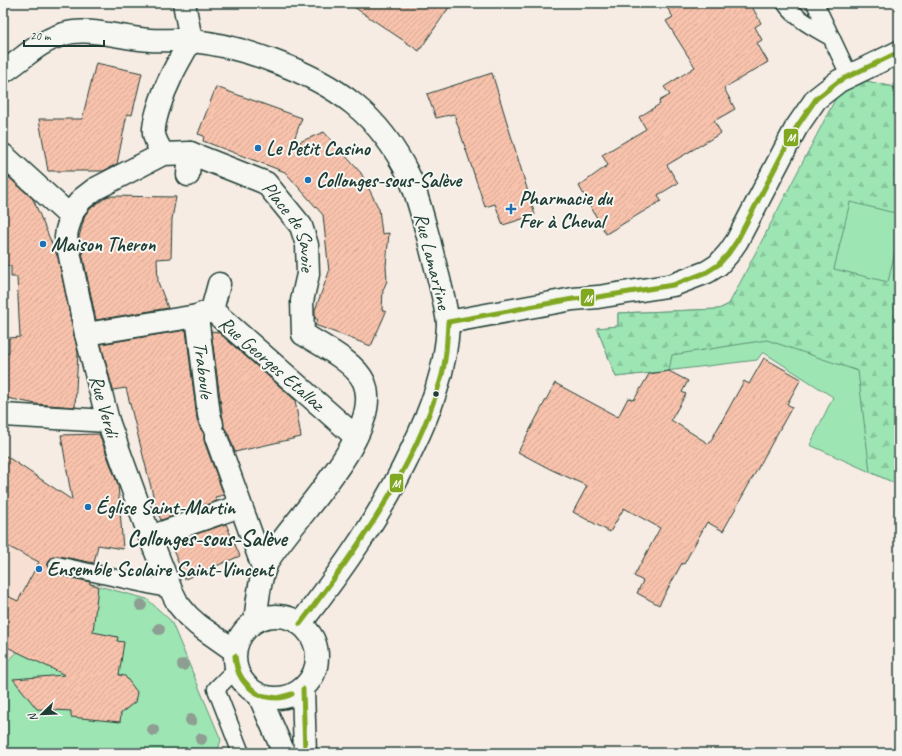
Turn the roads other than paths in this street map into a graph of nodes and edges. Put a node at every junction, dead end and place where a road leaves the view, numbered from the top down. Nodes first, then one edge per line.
1 (184, 3) edge
2 (785, 3) edge
3 (815, 3) edge
4 (832, 38) junction
5 (191, 40) junction
6 (899, 52) edge
7 (3, 72) edge
8 (849, 75) junction
9 (190, 153) junction
10 (162, 154) junction
11 (3, 155) edge
12 (188, 175) dead end
13 (71, 217) junction
14 (219, 284) dead end
15 (204, 313) junction
16 (448, 322) junction
17 (86, 334) junction
18 (3, 415) edge
19 (108, 421) junction
20 (356, 437) junction
21 (240, 506) junction
22 (150, 537) junction
23 (58, 565) dead end
24 (264, 570) junction
25 (170, 590) junction
26 (255, 621) junction
27 (300, 624) junction
28 (235, 660) junction
29 (303, 689) junction
30 (259, 695) junction
31 (241, 753) edge
32 (284, 753) edge
33 (305, 753) edge

1 - 5 street
2 - 4 lane
3 - 4 lane
4 - 8 lane
5 - 7 street, Rue Lamartine
5 - 10 street
5 - 16 street, Rue Lamartine
6 - 8 street
8 - 16 street
9 - 10 street, Place de Savoie
9 - 12 street
9 - 20 street, Place de Savoie
10 - 13 street, Rue Verdi
11 - 13 street
13 - 17 street, Rue Verdi
14 - 15 street
15 - 17 street, Rue Georges Etallaz
15 - 20 street, Rue Georges Etallaz
15 - 21 street, Traboule
16 - 27 street, Rue Lamartine
17 - 19 street, Rue Verdi
18 - 19 street
19 - 22 street, Rue Verdi
20 - 24 street
21 - 22 street
21 - 24 street, Traboule
22 - 25 street, Rue Verdi
23 - 25 lane
24 - 26 street
25 - 28 street, Rue Verdi
26 - 27 street
26 - 28 street
27 - 29 street
28 - 30 street
28 - 31 lane
29 - 30 street
29 - 33 street
30 - 32 street

